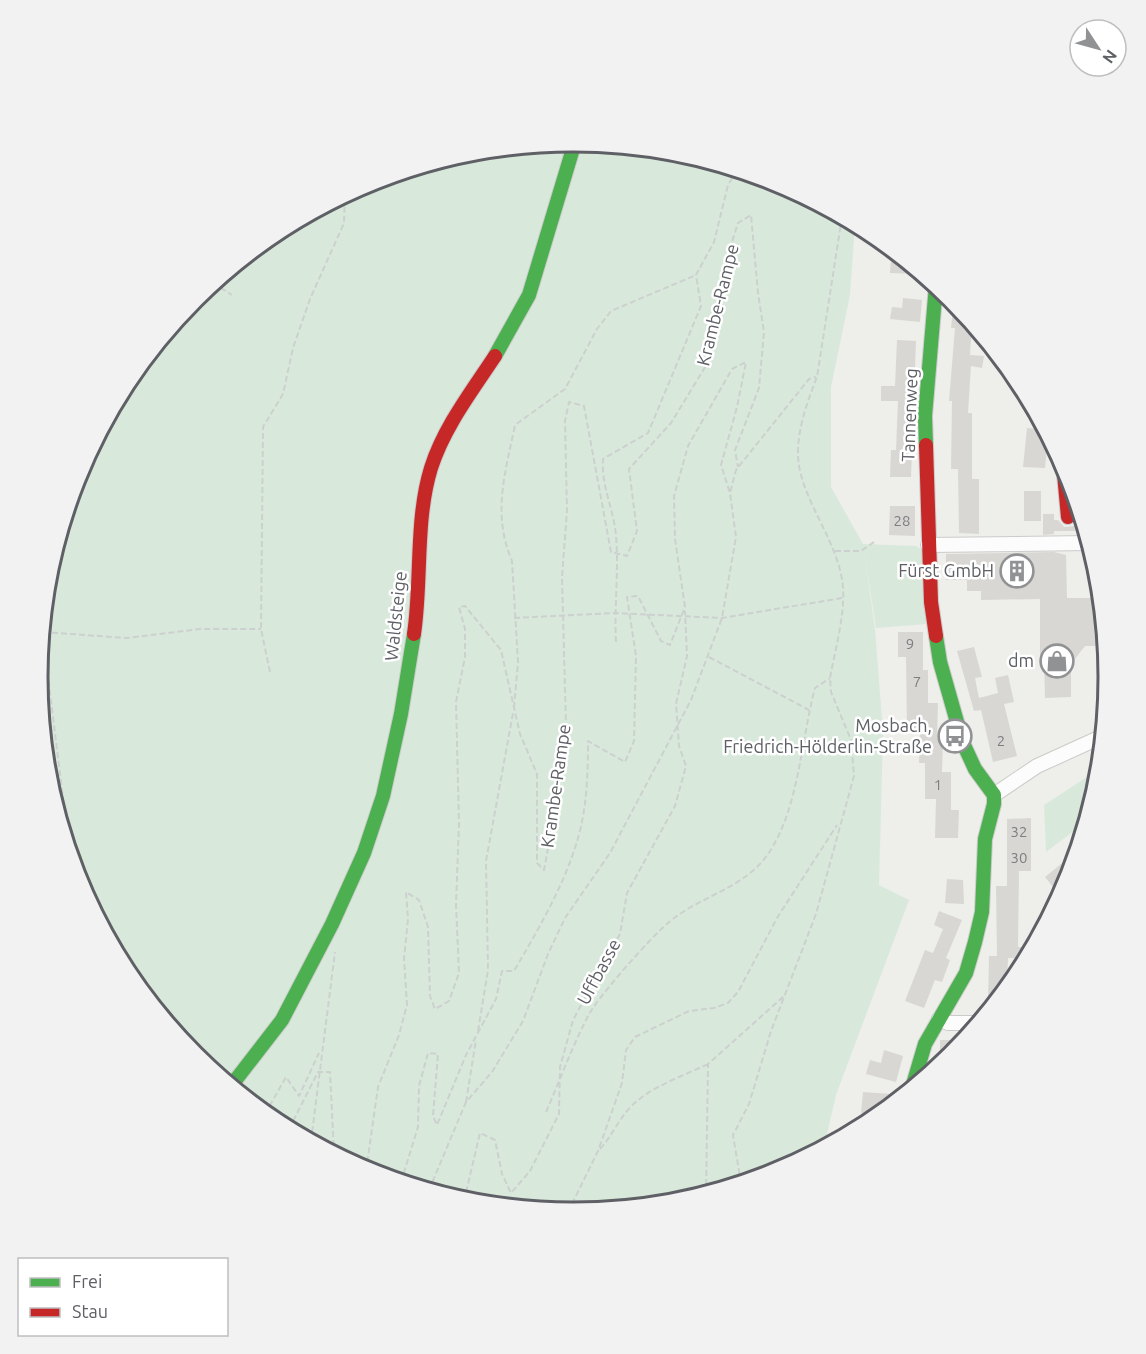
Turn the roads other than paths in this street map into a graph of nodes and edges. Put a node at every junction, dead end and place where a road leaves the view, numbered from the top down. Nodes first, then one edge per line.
1 (572, 152) edge
2 (935, 297) edge
3 (1066, 498) edge
4 (1068, 517) dead end
5 (1080, 543) edge
6 (928, 545) junction
7 (1095, 740) edge
8 (994, 795) junction
9 (939, 1019) junction
10 (968, 1023) edge
11 (916, 1075) edge
12 (236, 1080) edge

1 - 12 street, Waldsteige
2 - 6 street, Tannenweg
3 - 4 street
5 - 6 street
6 - 8 street, Tannenweg
7 - 8 street
8 - 9 street
9 - 10 street
9 - 11 street

